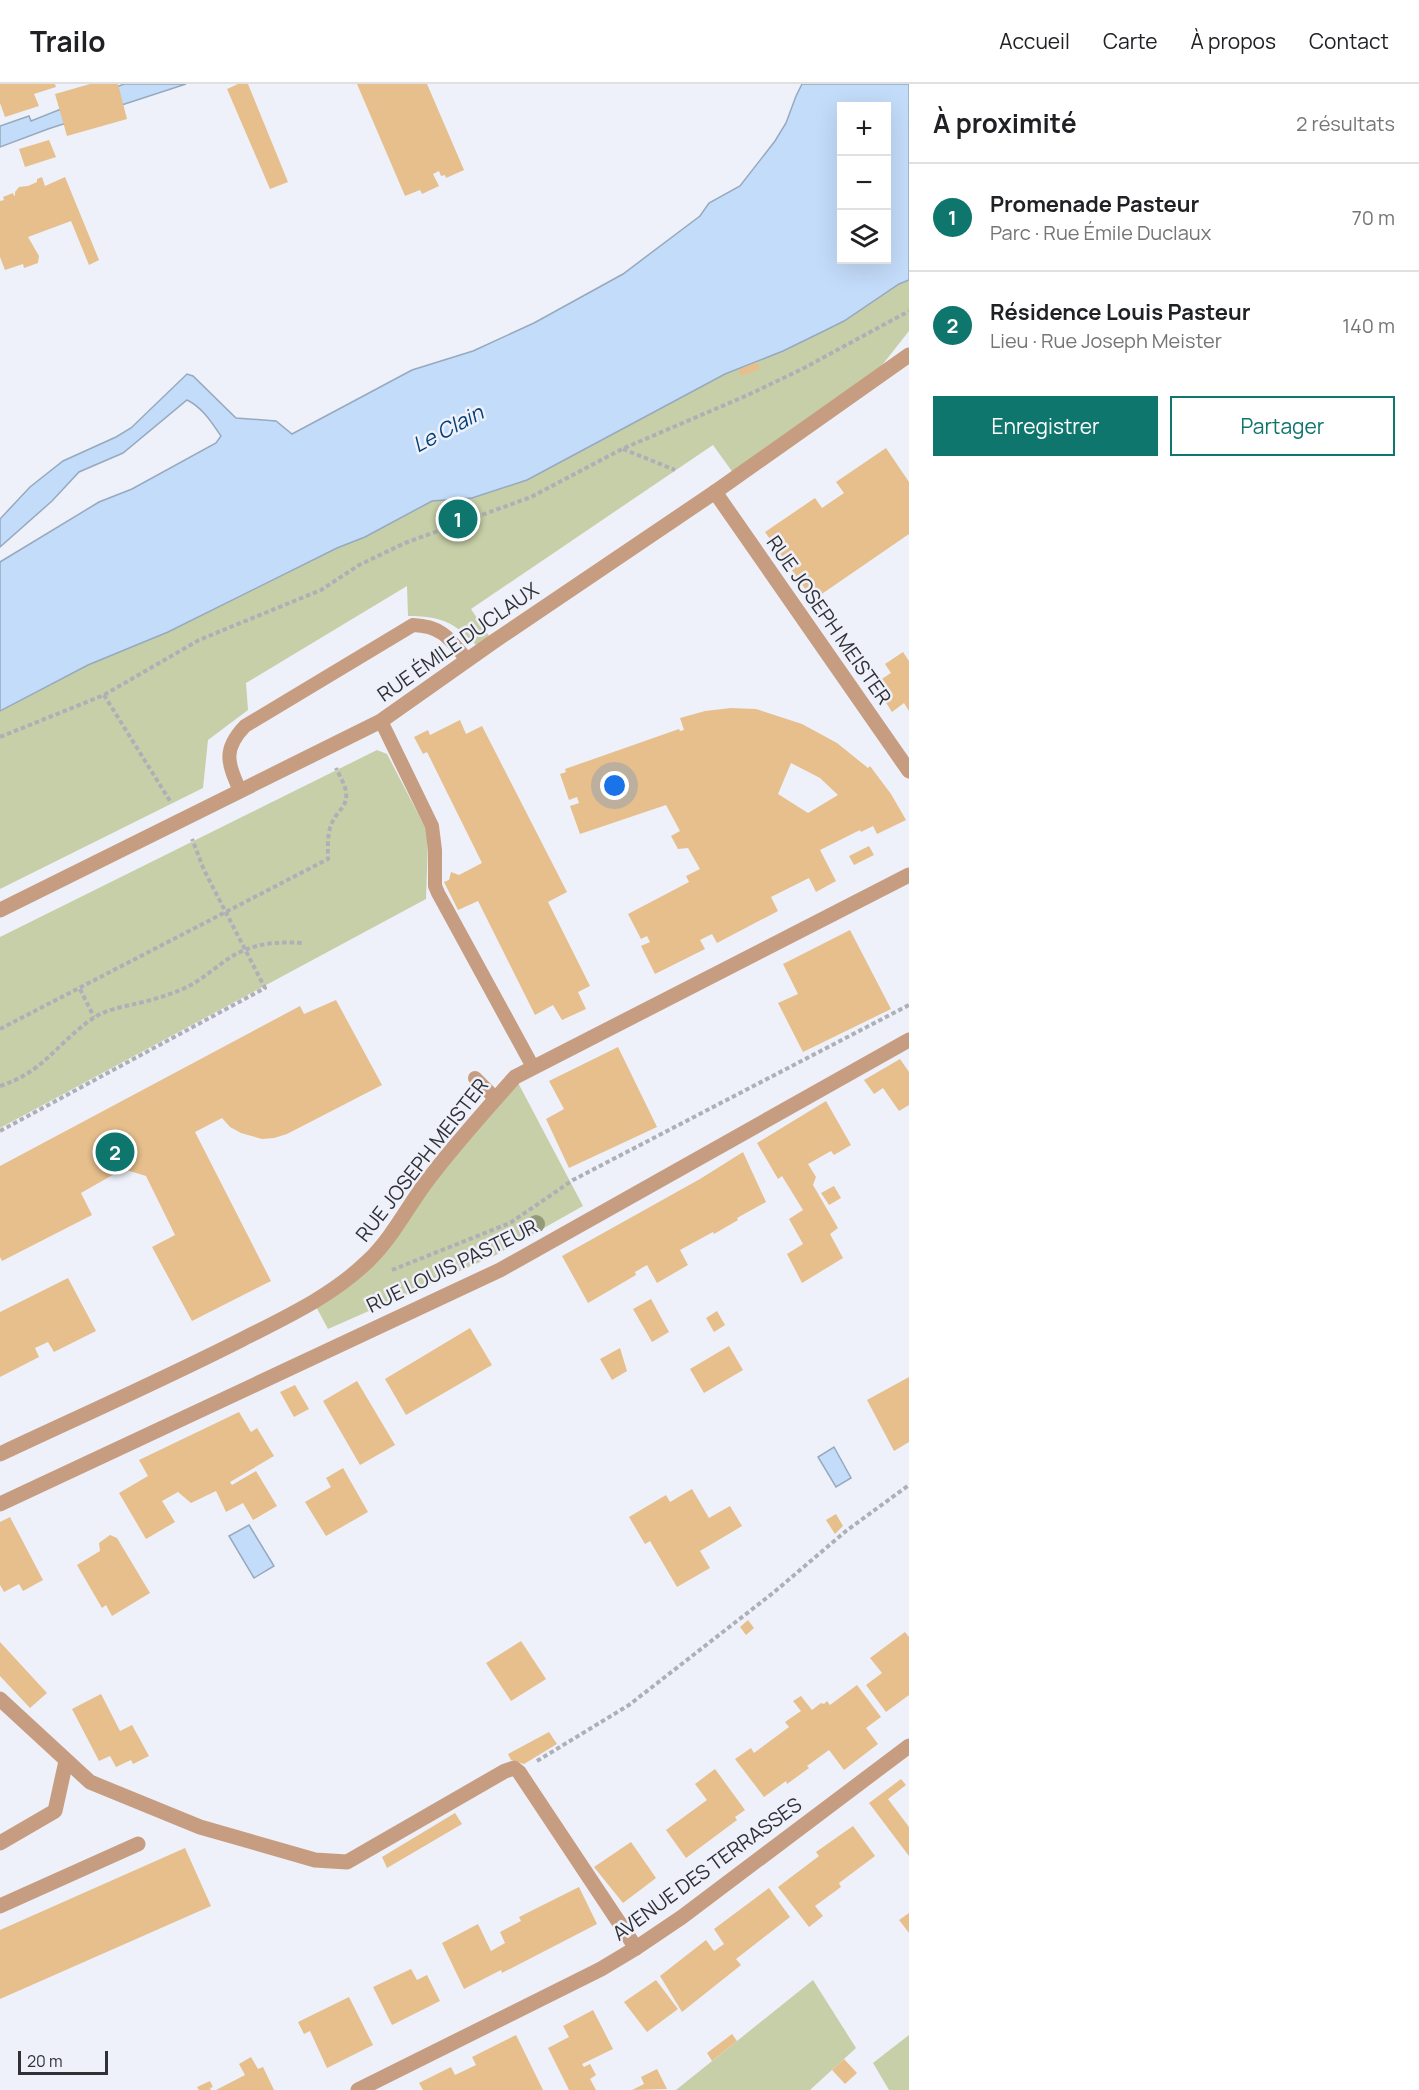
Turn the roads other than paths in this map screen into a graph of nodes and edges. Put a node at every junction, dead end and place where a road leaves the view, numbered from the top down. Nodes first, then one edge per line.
1 (909, 355) edge
2 (715, 492) junction
3 (467, 660) junction
4 (381, 721) junction
5 (909, 771) edge
6 (240, 791) junction
7 (909, 875) edge
8 (0, 910) edge
9 (909, 1040) edge
10 (533, 1067) junction
11 (475, 1078) dead end
12 (496, 1099) junction
13 (0, 1454) edge
14 (0, 1504) edge
15 (0, 1699) edge
16 (909, 1746) edge
17 (66, 1761) junction
18 (0, 1843) edge
19 (138, 1844) dead end
20 (0, 1906) edge
21 (636, 1948) junction
22 (358, 2090) edge

1 - 2 street, RUE ÉMILE DUCLAUX
2 - 3 street, RUE ÉMILE DUCLAUX
2 - 5 street, RUE JOSEPH MEISTER
3 - 4 street, RUE ÉMILE DUCLAUX
3 - 6 lane
4 - 6 street, RUE ÉMILE DUCLAUX
4 - 10 lane
6 - 8 street, RUE ÉMILE DUCLAUX
7 - 10 street, RUE JOSEPH MEISTER
9 - 14 street, RUE LOUIS PASTEUR
10 - 12 street, RUE JOSEPH MEISTER
11 - 12 lane
12 - 13 street, RUE JOSEPH MEISTER
15 - 17 street
16 - 21 street, AVENUE DES TERRASSES
17 - 18 street
17 - 21 street
19 - 20 street
21 - 22 street, AVENUE DES TERRASSES

